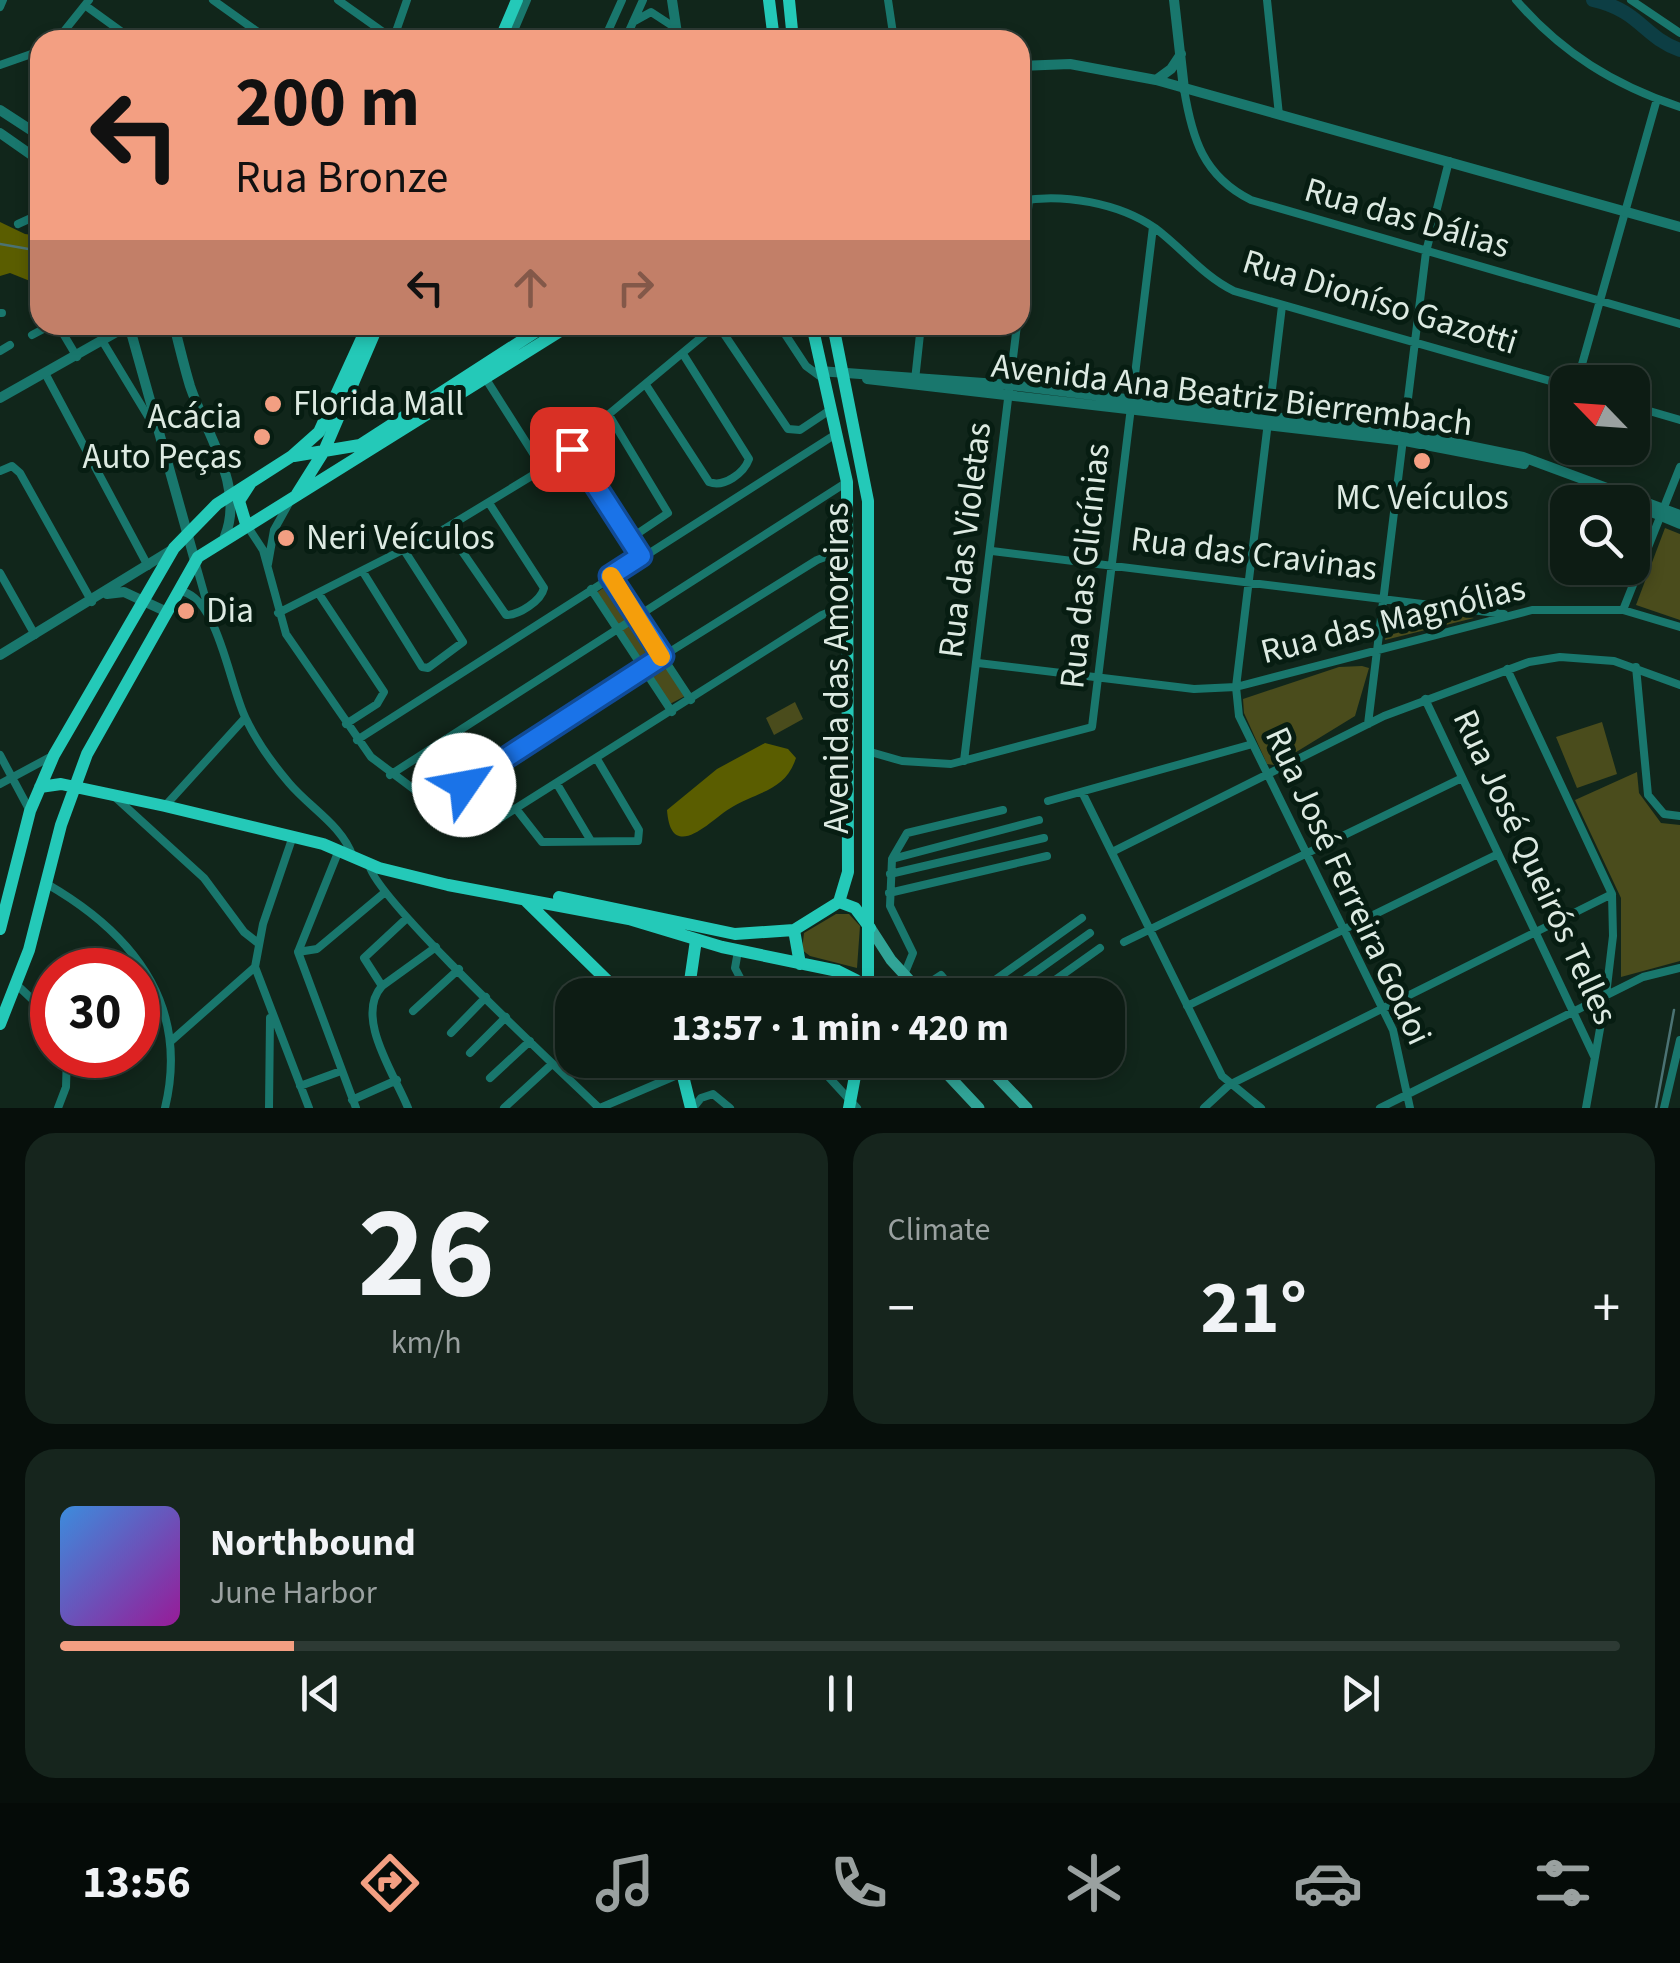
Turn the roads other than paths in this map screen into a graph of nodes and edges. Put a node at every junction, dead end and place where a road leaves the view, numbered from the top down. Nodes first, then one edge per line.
1 (3, 0) edge
2 (212, 0) edge
3 (338, 0) edge
4 (407, 0) edge
5 (508, 0) edge
6 (516, 0) edge
7 (527, 0) edge
8 (622, 0) edge
9 (644, 0) edge
10 (672, 0) edge
11 (769, 0) edge
12 (789, 0) edge
13 (888, 0) edge
14 (1174, 0) edge
15 (1267, 0) edge
16 (1516, 0) edge
17 (1630, 0) edge
18 (88, 3) edge
19 (0, 7) edge
20 (633, 22) junction
21 (65, 30) edge
22 (122, 30) edge
23 (255, 30) edge
24 (379, 30) edge
25 (396, 30) edge
26 (495, 30) edge
27 (504, 30) edge
28 (514, 30) edge
29 (608, 30) edge
30 (629, 30) edge
31 (674, 30) edge
32 (677, 30) edge
33 (773, 30) edge
34 (793, 30) edge
35 (892, 30) edge
36 (1680, 34) edge
37 (1181, 53) junction
38 (30, 54) edge
39 (0, 65) edge
40 (1030, 66) edge
41 (1156, 80) junction
42 (1184, 89) junction
43 (1656, 100) junction
44 (1680, 107) edge
45 (0, 110) edge
46 (1279, 115) junction
47 (30, 130) edge
48 (0, 133) edge
49 (30, 154) edge
50 (1450, 162) junction
51 (1030, 200) edge
52 (1626, 212) junction
53 (30, 219) edge
54 (18, 224) dead end
55 (1153, 227) junction
56 (1680, 228) edge
57 (1426, 252) junction
58 (1600, 301) junction
59 (1282, 306) junction
60 (1680, 324) edge
61 (61, 335) edge
62 (114, 335) edge
63 (132, 335) edge
64 (177, 335) edge
65 (364, 335) edge
66 (374, 335) edge
67 (533, 335) edge
68 (552, 335) edge
69 (705, 335) edge
70 (724, 335) edge
71 (785, 335) edge
72 (814, 335) edge
73 (835, 335) edge
74 (920, 335) edge
75 (1016, 335) edge
76 (103, 342) junction
77 (1414, 343) junction
78 (10, 345) dead end
79 (0, 351) edge
80 (683, 354) junction
81 (77, 357) junction
82 (1581, 365) edge
83 (482, 373) junction
84 (46, 374) junction
85 (820, 374) junction
86 (843, 374) junction
87 (916, 380) junction
88 (1550, 381) edge
89 (646, 384) junction
90 (1011, 389) junction
91 (0, 398) edge
92 (1131, 405) junction
93 (830, 410) junction
94 (1650, 411) edge
95 (609, 415) junction
96 (1269, 420) junction
97 (1680, 420) edge
98 (332, 433) junction
99 (158, 434) junction
100 (836, 434) junction
101 (1406, 437) junction
102 (348, 448) junction
103 (572, 449) junction
104 (324, 451) junction
105 (297, 455) junction
106 (1680, 467) edge
107 (543, 469) junction
108 (0, 471) edge
109 (260, 476) junction
110 (847, 482) junction
111 (1583, 485) edge
112 (302, 488) junction
113 (231, 493) junction
114 (290, 502) junction
115 (489, 504) junction
116 (1650, 508) edge
117 (1663, 512) junction
118 (1680, 515) edge
119 (248, 517) junction
120 (1680, 524) edge
121 (446, 528) junction
122 (186, 534) junction
123 (223, 538) junction
124 (631, 538) junction
125 (174, 548) junction
126 (850, 548) junction
127 (404, 550) junction
128 (992, 551) junction
129 (200, 556) junction
130 (641, 556) junction
131 (1112, 564) junction
132 (145, 568) junction
133 (268, 569) junction
134 (363, 572) junction
135 (0, 573) edge
136 (610, 576) junction
137 (1250, 582) junction
138 (592, 589) junction
139 (544, 590) junction
140 (177, 591) junction
141 (319, 594) junction
142 (1386, 596) junction
143 (97, 599) junction
144 (142, 601) junction
145 (850, 604) junction
146 (209, 610) junction
147 (558, 610) junction
148 (1622, 610) junction
149 (165, 611) junction
150 (278, 613) junction
151 (1510, 615) junction
152 (637, 616) junction
153 (1680, 628) edge
154 (616, 630) junction
155 (35, 635) junction
156 (1378, 652) junction
157 (0, 654) edge
158 (663, 656) junction
159 (978, 663) junction
160 (1636, 668) junction
161 (1507, 669) junction
162 (643, 670) junction
163 (1100, 677) junction
164 (1680, 685) edge
165 (1236, 688) junction
166 (1425, 698) junction
167 (690, 700) junction
168 (672, 712) junction
169 (245, 718) junction
170 (346, 724) junction
171 (1368, 724) junction
172 (357, 740) junction
173 (1249, 745) junction
174 (867, 751) junction
175 (54, 754) junction
176 (0, 756) edge
177 (598, 759) junction
178 (964, 761) junction
179 (1268, 774) junction
180 (390, 775) junction
181 (12, 778) junction
182 (1462, 778) junction
183 (0, 784) edge
184 (557, 784) junction
185 (40, 786) junction
186 (74, 786) junction
187 (1082, 792) junction
188 (114, 795) junction
189 (1048, 801) dead end
190 (435, 804) junction
191 (165, 806) junction
192 (517, 810) junction
193 (1003, 810) dead end
194 (30, 811) junction
195 (1680, 816) edge
196 (1039, 820) dead end
197 (293, 836) junction
198 (1044, 838) dead end
199 (591, 842) junction
200 (339, 850) junction
201 (1112, 852) junction
202 (1306, 852) junction
203 (1498, 854) junction
204 (1047, 856) dead end
205 (352, 857) junction
206 (894, 857) junction
207 (374, 871) junction
208 (890, 874) junction
209 (47, 884) junction
210 (477, 891) junction
211 (384, 893) junction
212 (889, 894) junction
213 (1612, 894) junction
214 (524, 900) junction
215 (579, 900) junction
216 (839, 902) junction
217 (563, 906) junction
218 (407, 918) junction
219 (1082, 918) dead end
220 (555, 928) junction
221 (870, 928) junction
222 (1150, 928) junction
223 (0, 929) edge
224 (794, 930) junction
225 (1342, 930) junction
226 (1538, 931) junction
227 (1090, 934) dead end
228 (696, 940) junction
229 (1124, 942) dead end
230 (258, 943) junction
231 (436, 947) junction
232 (1100, 948) dead end
233 (738, 951) junction
234 (298, 952) junction
235 (800, 964) junction
236 (254, 967) junction
237 (1680, 968) edge
238 (459, 970) junction
239 (904, 975) junction
240 (605, 978) edge
241 (690, 978) edge
242 (740, 978) edge
243 (849, 978) edge
244 (869, 978) edge
245 (907, 978) edge
246 (998, 978) edge
247 (1028, 978) edge
248 (1058, 978) edge
249 (18, 985) junction
250 (382, 986) junction
251 (1606, 995) junction
252 (486, 996) junction
253 (30, 997) edge
254 (1187, 1006) junction
255 (1382, 1009) junction
256 (269, 1011) junction
257 (413, 1011) dead end
258 (1576, 1011) junction
259 (506, 1018) junction
260 (0, 1024) edge
261 (451, 1033) dead end
262 (1680, 1040) edge
263 (530, 1041) junction
264 (170, 1042) junction
265 (470, 1053) dead end
266 (1596, 1059) junction
267 (552, 1064) junction
268 (341, 1071) junction
269 (67, 1078) edge
270 (490, 1078) dead end
271 (657, 1078) edge
272 (683, 1078) edge
273 (829, 1078) edge
274 (856, 1078) edge
275 (954, 1078) edge
276 (999, 1078) edge
277 (396, 1080) junction
278 (300, 1086) junction
279 (1230, 1086) junction
280 (1409, 1094) junction
281 (354, 1104) edge
282 (852, 1105) edge
283 (58, 1108) edge
284 (165, 1108) edge
285 (269, 1108) edge
286 (308, 1108) edge
287 (408, 1108) edge
288 (504, 1108) edge
289 (600, 1108) edge
290 (692, 1108) edge
291 (730, 1108) edge
292 (979, 1108) edge
293 (1027, 1108) edge
294 (1204, 1108) edge
295 (1260, 1108) edge
296 (1380, 1108) edge
297 (1410, 1108) edge
298 (1585, 1108) edge
299 (1664, 1108) edge

1 - 19 street
2 - 23 street
3 - 24 street
4 - 25 street
5 - 26 main road
6 - 27 main road
7 - 28 street
8 - 29 street
9 - 20 street
10 - 32 street
11 - 33 main road
12 - 34 main road
13 - 35 street
14 - 37 street
15 - 46 street
16 - 43 street
17 - 36 street
18 - 21 street
18 - 22 street
20 - 30 street
20 - 31 street
37 - 41 street
37 - 42 street
38 - 39 street
40 - 41 street
41 - 42 street
42 - 46 street
42 - 57 street, Rua das Dálias
43 - 44 street
43 - 52 street
45 - 47 street
46 - 50 street
48 - 49 street
50 - 52 street
50 - 57 street
51 - 55 street, Rua Dioníso Gazotti
52 - 56 street
52 - 58 street
53 - 54 street
55 - 59 street, Rua Dioníso Gazotti
55 - 92 street, Rua das Glicínias
57 - 58 street, Rua das Dálias
57 - 77 street
58 - 60 street, Rua das Dálias
58 - 82 street
59 - 77 street, Rua Dioníso Gazotti
59 - 96 street
61 - 81 street
62 - 76 street
63 - 99 street
64 - 113 street
65 - 105 main road
66 - 98 main road
67 - 83 main road
68 - 83 main road
69 - 80 street
70 - 93 street
71 - 85 street
72 - 85 main road, Avenida das Amoreiras
73 - 86 main road, Avenida das Amoreiras
74 - 87 street
75 - 90 street, Rua das Violetas
76 - 81 street
76 - 99 street
77 - 88 street, Rua Dioníso Gazotti
77 - 101 street
78 - 79 street
80 - 89 street
80 - 89 street
81 - 84 street
83 - 102 main road
83 - 107 street
83 - 114 main road
84 - 91 street
84 - 132 street
85 - 86 street, Avenida Ana Beatriz Bierrembach
85 - 93 main road, Avenida das Amoreiras
86 - 87 street, Avenida Ana Beatriz Bierrembach
86 - 174 main road, Avenida das Amoreiras
87 - 90 street, Avenida Ana Beatriz Bierrembach
89 - 95 street
90 - 92 street, Avenida Ana Beatriz Bierrembach
90 - 128 street, Rua das Violetas
92 - 96 street, Avenida Ana Beatriz Bierrembach
92 - 131 street, Rua das Glicínias
93 - 100 main road, Avenida das Amoreiras
94 - 97 street
95 - 103 street
95 - 124 street
96 - 101 street, Avenida Ana Beatriz Bierrembach
96 - 137 street
98 - 102 main road
98 - 104 main road
99 - 122 street
100 - 110 main road, Avenida das Amoreiras
100 - 130 street
101 - 111 street, Avenida Ana Beatriz Bierrembach
101 - 117 street, Avenida Ana Beatriz Bierrembach
101 - 142 street
102 - 104 main road
103 - 107 street
103 - 124 street
104 - 105 main road
104 - 112 main road
105 - 109 main road
105 - 112 main road
106 - 117 street
107 - 115 street
108 - 143 street
109 - 113 main road
109 - 119 main road
110 - 126 main road, Avenida das Amoreiras
110 - 152 street
112 - 114 main road
113 - 122 main road
113 - 123 street
114 - 119 main road
114 - 133 street
115 - 121 street
115 - 139 street
116 - 117 street, Avenida Ana Beatriz Bierrembach
117 - 118 street, Avenida Ana Beatriz Bierrembach
117 - 120 street, Avenida Ana Beatriz Bierrembach
117 - 148 street
119 - 123 main road
119 - 133 street
121 - 127 street
121 - 139 street
122 - 125 main road
122 - 129 street
123 - 129 main road
124 - 130 street
125 - 132 street
125 - 144 main road
126 - 145 main road, Avenida das Amoreiras
126 - 158 street
127 - 134 street
127 - 134 street
128 - 131 street, Rua das Cravinas
128 - 159 street, Rua das Violetas
129 - 140 main road
129 - 146 street
130 - 136 street
131 - 137 street, Rua das Cravinas
131 - 163 street, Rua das Glicínias
132 - 143 street
132 - 144 street
133 - 150 street
134 - 141 street
135 - 155 street
136 - 138 street
136 - 152 street
137 - 142 street, Rua das Cravinas
137 - 165 street
138 - 147 street
138 - 154 street
139 - 147 street
140 - 146 street
140 - 149 main road
141 - 150 street
141 - 170 street
142 - 151 street, Rua das Cravinas
142 - 156 street
143 - 144 street
143 - 155 street
144 - 149 street
144 - 175 main road
145 - 167 street
145 - 216 main road, Avenida das Amoreiras
146 - 169 street
147 - 172 street
148 - 151 street, Rua das Magnólias
148 - 153 street, Rua das Magnólias
149 - 186 main road
150 - 170 street
151 - 156 street, Rua das Magnólias
152 - 154 street
152 - 158 street
154 - 162 street
154 - 180 street
155 - 157 street
156 - 165 street, Rua das Magnólias
156 - 171 street
158 - 162 street
158 - 167 street
159 - 163 street, Rua das Magnólias
159 - 178 street, Rua das Violetas
160 - 161 street
160 - 164 street
160 - 195 street
161 - 166 street
161 - 213 street
162 - 168 street
162 - 190 street
163 - 165 street, Rua das Magnólias
163 - 178 street, Rua das Glicínias
165 - 173 street, Rua José Ferreira Godoi
166 - 171 street
166 - 182 street, Rua José Queirós Telles
167 - 168 street
168 - 177 street
169 - 191 street
169 - 205 street
170 - 172 street
171 - 179 street
172 - 180 street
173 - 179 street, Rua José Ferreira Godoi
173 - 187 street
174 - 178 street
174 - 221 main road, Avenida das Amoreiras
175 - 181 street
175 - 185 main road
176 - 181 street
177 - 184 street
177 - 199 street
179 - 201 street
179 - 202 street, Rua José Ferreira Godoi
180 - 190 street
181 - 183 street
181 - 194 street
182 - 202 street
182 - 203 street, Rua José Queirós Telles
184 - 192 street
184 - 199 street
185 - 186 main road
185 - 194 main road
186 - 188 main road
186 - 209 main road
187 - 189 street
187 - 201 street
188 - 191 main road
188 - 230 street
190 - 192 street
191 - 197 main road
192 - 199 street
193 - 206 street
194 - 223 main road
196 - 206 street
197 - 200 main road
197 - 230 street
198 - 208 street
200 - 205 main road
200 - 234 street
201 - 222 street
202 - 222 street
202 - 225 street, Rua José Ferreira Godoi
203 - 225 street
203 - 226 street, Rua José Queirós Telles
204 - 212 street
205 - 207 main road
206 - 208 street
207 - 210 main road
207 - 211 street
208 - 212 street
209 - 249 main road
209 - 264 street
210 - 214 main road
210 - 215 main road
211 - 218 street
211 - 234 street
212 - 239 street
213 - 226 street
213 - 251 street
214 - 217 main road
214 - 220 main road
215 - 217 main road
215 - 224 main road
216 - 221 main road
216 - 224 main road
217 - 220 main road
217 - 228 main road
218 - 231 street
218 - 250 street
219 - 246 street
220 - 240 main road
221 - 239 main road
221 - 244 main road, Avenida das Amoreiras
222 - 229 street
222 - 254 street
224 - 235 main road
225 - 254 street
225 - 255 street, Rua José Ferreira Godoi
226 - 255 street
226 - 258 street, Rua José Queirós Telles
227 - 247 street
228 - 233 main road
228 - 241 main road
230 - 236 street
231 - 238 street
231 - 250 street
232 - 248 street
233 - 235 main road
233 - 242 street
234 - 268 street
235 - 243 main road
236 - 256 street
236 - 264 street
237 - 251 street
238 - 252 street
238 - 257 street
239 - 245 main road
249 - 253 street
249 - 260 main road
250 - 277 street
251 - 258 street
251 - 266 street
252 - 259 street
252 - 261 street
254 - 279 street
255 - 279 street
255 - 280 street, Rua José Ferreira Godoi
256 - 278 street
256 - 285 street
258 - 266 street, Rua José Queirós Telles
258 - 280 street
259 - 263 street
259 - 265 street
262 - 299 street
263 - 267 street
263 - 270 street
264 - 284 street
266 - 298 street
267 - 288 street
267 - 289 street
268 - 278 street
268 - 281 street
269 - 283 street
271 - 289 street
272 - 290 main road
273 - 282 street
274 - 282 main road
275 - 292 main road
276 - 293 main road
277 - 281 street
277 - 287 street
278 - 286 street
279 - 294 street
279 - 295 street
280 - 296 street
280 - 297 street, Rua José Ferreira Godoi
290 - 291 street

